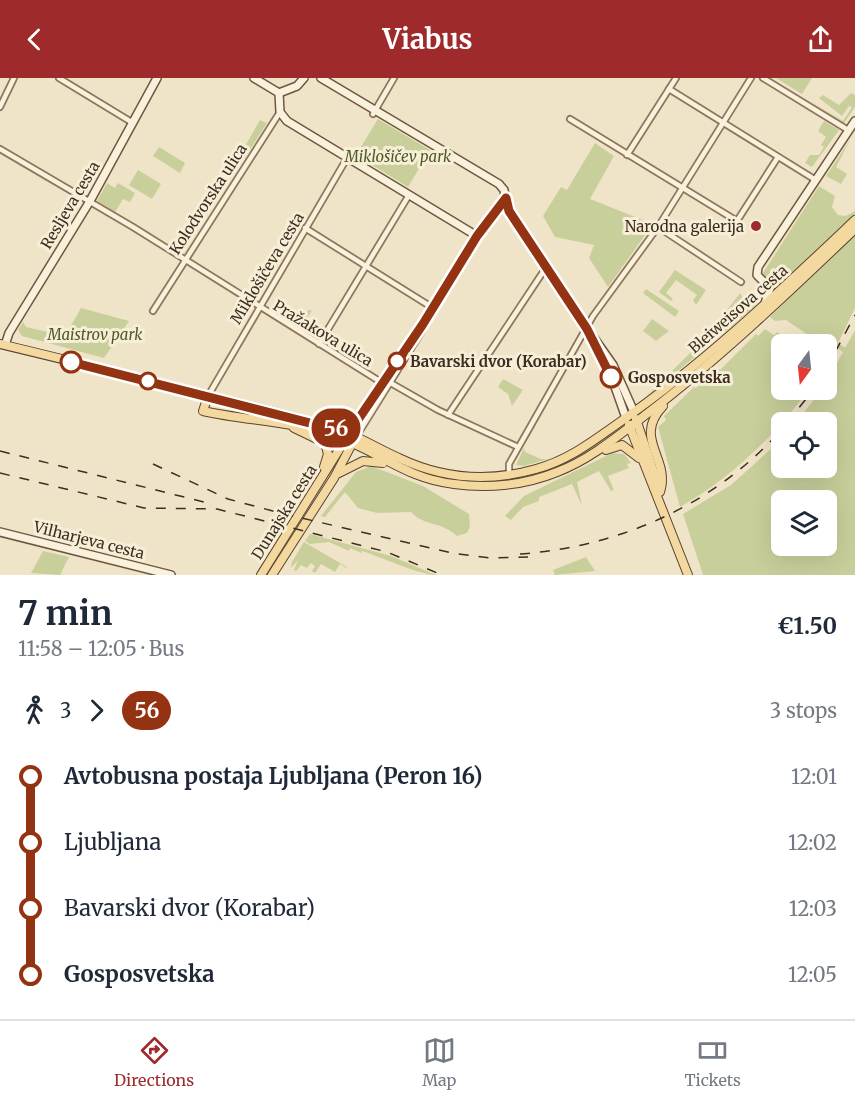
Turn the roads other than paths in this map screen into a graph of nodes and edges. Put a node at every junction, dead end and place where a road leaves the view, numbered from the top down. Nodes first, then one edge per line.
1 (14, 78) edge
2 (58, 78) edge
3 (157, 78) edge
4 (254, 78) edge
5 (304, 78) edge
6 (321, 78) edge
7 (394, 78) edge
8 (676, 78) edge
9 (751, 78) edge
10 (763, 78) edge
11 (669, 89) junction
12 (282, 95) junction
13 (0, 107) edge
14 (280, 112) junction
15 (374, 112) junction
16 (570, 119) dead end
17 (855, 121) edge
18 (723, 122) junction
19 (133, 123) junction
20 (848, 130) junction
21 (0, 149) edge
22 (349, 155) junction
23 (627, 155) junction
24 (778, 157) junction
25 (814, 179) junction
26 (682, 188) junction
27 (409, 195) junction
28 (506, 198) junction
29 (90, 201) junction
30 (855, 220) edge
31 (658, 227) junction
32 (305, 228) junction
33 (855, 229) edge
34 (477, 236) junction
35 (185, 260) junction
36 (366, 266) junction
37 (545, 269) junction
38 (741, 282) dead end
39 (769, 304) junction
40 (258, 307) junction
41 (433, 308) junction
42 (153, 311) dead end
43 (587, 329) junction
44 (2, 344) edge
45 (319, 344) junction
46 (386, 384) junction
47 (681, 387) junction
48 (208, 396) junction
49 (634, 412) junction
50 (448, 415) junction
51 (626, 418) junction
52 (633, 425) junction
53 (291, 426) junction
54 (351, 438) junction
55 (518, 447) junction
56 (593, 453) junction
57 (377, 457) junction
58 (643, 463) junction
59 (395, 467) junction
60 (508, 474) junction
61 (336, 476) junction
62 (322, 477) junction
63 (660, 492) junction
64 (664, 512) junction
65 (0, 532) edge
66 (171, 575) edge
67 (261, 575) edge
68 (272, 575) edge
69 (688, 575) edge

1 - 13 street
2 - 19 street
3 - 19 main road, Resljeva cesta
4 - 12 main road
5 - 12 main road
6 - 15 main road
7 - 15 street
8 - 11 street
9 - 18 street
10 - 20 street
11 - 18 street
11 - 23 street
12 - 14 main road
14 - 22 main road
14 - 35 street, Kolodvorska ulica
15 - 28 main road
16 - 23 street
17 - 20 main road
18 - 24 street
18 - 26 street
19 - 29 main road, Resljeva cesta
20 - 25 main road
21 - 29 street, Pražakova ulica
22 - 27 main road
22 - 32 street, Miklošičeva cesta
23 - 26 street
24 - 25 street
24 - 26 street
25 - 39 main road
26 - 31 street
27 - 34 main road
27 - 36 street
28 - 34 main road
28 - 37 main road
29 - 35 street, Pražakova ulica
29 - 44 main road, Resljeva cesta
30 - 39 main road, Bleiweisova cesta
31 - 38 street
31 - 43 street
32 - 36 street
32 - 40 street, Miklošičeva cesta
33 - 39 main road, Bleiweisova cesta
34 - 41 street
35 - 40 street, Pražakova ulica
35 - 42 street, Kolodvorska ulica
36 - 41 street
36 - 45 street
37 - 43 main road
37 - 50 street
39 - 47 main road, Bleiweisova cesta
39 - 49 main road, Bleiweisova cesta
40 - 45 street, Pražakova ulica
40 - 48 street, Miklošičeva cesta
41 - 46 street
43 - 49 main road
43 - 51 main road
43 - 55 street
44 - 48 main road
45 - 46 street, Pražakova ulica
46 - 50 street, Pražakova ulica
46 - 54 street
47 - 52 main road, Bleiweisova cesta
47 - 63 main road
48 - 53 main road
48 - 54 main road
49 - 51 main road, Bleiweisova cesta
49 - 52 main road
50 - 55 street, Pražakova ulica
51 - 52 main road
51 - 60 main road, Bleiweisova cesta
52 - 56 main road, Bleiweisova cesta
52 - 58 main road
52 - 63 main road
53 - 54 main road
53 - 62 main road
54 - 57 main road
54 - 60 main road, Bleiweisova cesta
54 - 61 main road, Dunajska cesta
54 - 62 main road, Dunajska cesta
55 - 60 street
56 - 58 main road
56 - 59 main road
57 - 59 main road
57 - 61 main road
58 - 64 main road
59 - 61 main road
61 - 68 main road, Dunajska cesta
62 - 67 main road, Dunajska cesta
63 - 64 main road
64 - 69 main road
65 - 66 main road, Vilharjeva cesta

